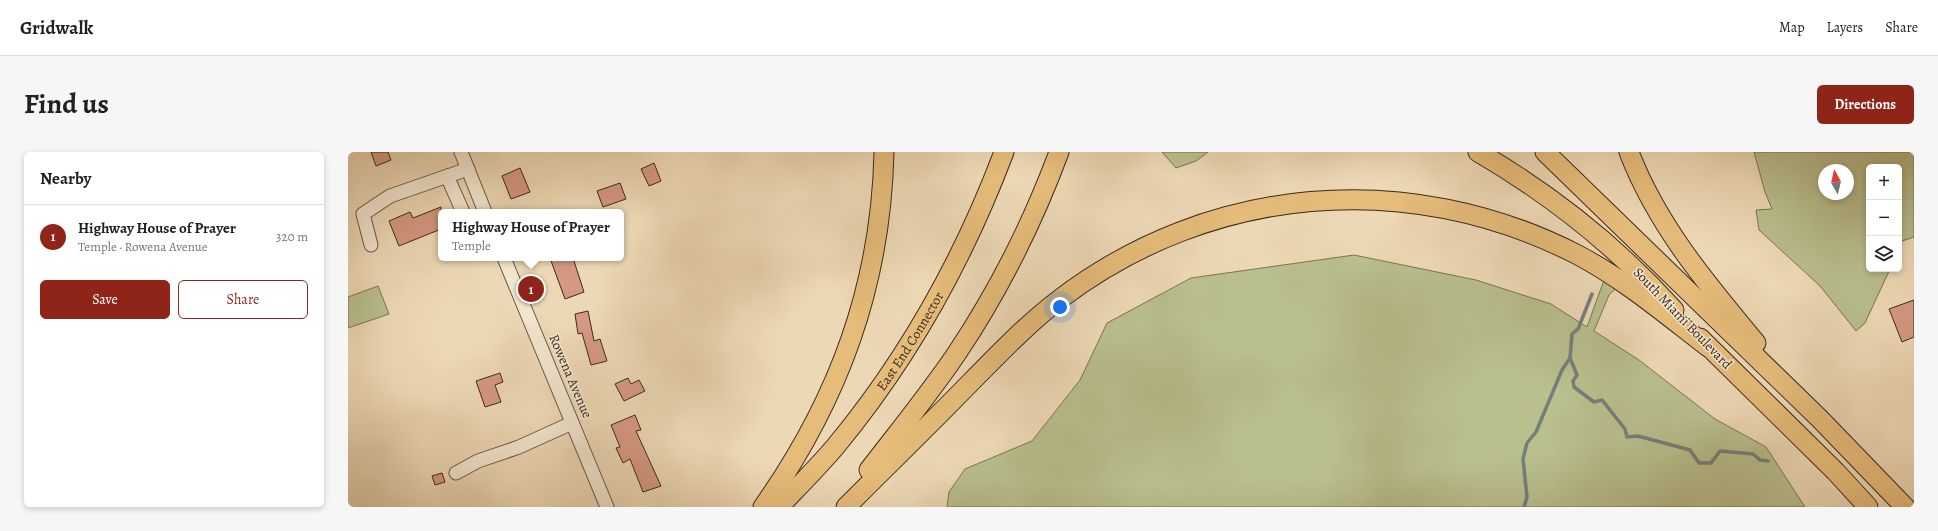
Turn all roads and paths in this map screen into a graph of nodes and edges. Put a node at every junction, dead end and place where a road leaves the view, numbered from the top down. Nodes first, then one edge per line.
1 (461, 152) edge
2 (884, 152) edge
3 (1004, 152) edge
4 (1059, 152) edge
5 (1478, 152) edge
6 (1545, 152) edge
7 (1629, 152) edge
8 (468, 169) junction
9 (447, 176) junction
10 (462, 209) edge
11 (484, 209) edge
12 (371, 245) dead end
13 (505, 261) edge
14 (1708, 347) junction
15 (1820, 419) junction
16 (572, 423) junction
17 (456, 473) dead end
18 (608, 507) edge
19 (763, 507) edge
20 (779, 507) edge
21 (840, 507) edge
22 (846, 507) edge
23 (1868, 507) edge
24 (1905, 507) edge

1 - 8 street
2 - 19 highway
3 - 20 highway, East End Connector
4 - 21 highway
5 - 14 highway, South Miami Boulevard
6 - 15 highway, South Miami Boulevard
7 - 15 highway
8 - 9 street
8 - 11 street
9 - 10 street
9 - 12 street
13 - 16 street, Rowena Avenue
14 - 22 highway
14 - 23 highway, South Miami Boulevard
15 - 24 highway, South Miami Boulevard
16 - 17 street
16 - 18 street, Rowena Avenue

